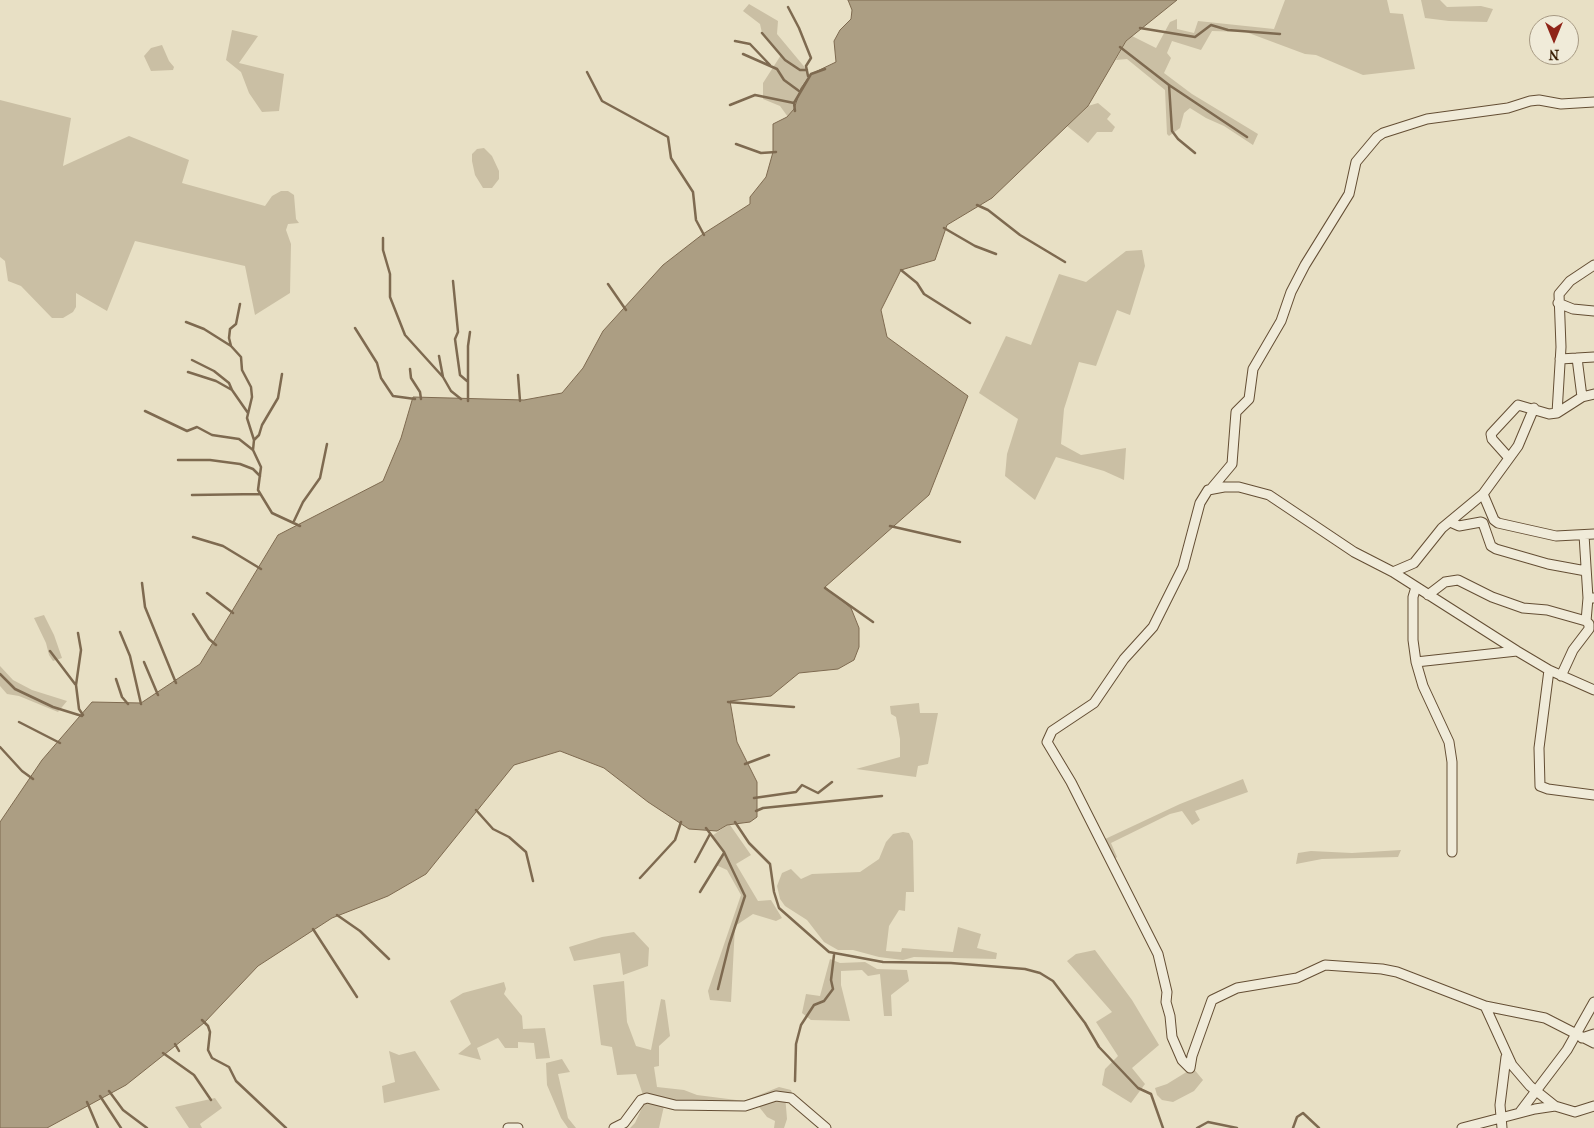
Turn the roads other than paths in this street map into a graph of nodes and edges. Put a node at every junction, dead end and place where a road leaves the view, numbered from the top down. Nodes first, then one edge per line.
1 (1594, 102) edge
2 (1594, 265) edge
3 (1558, 303) junction
4 (1594, 311) edge
5 (1594, 357) edge
6 (1577, 358) junction
7 (1560, 359) junction
8 (1594, 394) edge
9 (1582, 397) junction
10 (1534, 408) junction
11 (1556, 413) junction
12 (1509, 458) junction
13 (1211, 489) junction
14 (1483, 494) junction
15 (1450, 522) junction
16 (1594, 534) edge
17 (1584, 535) junction
18 (1590, 559) edge
19 (1586, 571) junction
20 (1393, 572) junction
21 (1416, 587) junction
22 (1428, 595) junction
23 (1591, 598) edge
24 (1590, 626) edge
25 (1517, 651) junction
26 (1416, 662) junction
27 (1549, 670) junction
28 (1561, 676) junction
29 (1594, 690) edge
30 (1594, 795) edge
31 (1452, 852) dead end
32 (1594, 1002) edge
33 (1485, 1006) junction
34 (1594, 1034) edge
35 (1579, 1036) junction
36 (1594, 1043) edge
37 (1506, 1057) junction
38 (1536, 1091) junction
39 (1555, 1106) junction
40 (1594, 1106) edge
41 (1520, 1112) junction
42 (1502, 1123) edge
43 (623, 1125) edge
44 (508, 1128) edge
45 (518, 1128) edge
46 (614, 1128) edge
47 (826, 1128) edge
48 (1462, 1128) edge

1 - 13 street
2 - 3 street
3 - 4 street
3 - 7 street
5 - 6 street
6 - 7 street
6 - 9 street
7 - 11 street
8 - 9 street
9 - 11 street
10 - 11 street
10 - 12 street
10 - 12 street
12 - 14 street
13 - 20 street
13 - 33 street
14 - 15 street
14 - 17 street
15 - 19 street
15 - 20 street
16 - 17 street
17 - 18 street
18 - 19 street
19 - 23 street
20 - 21 street
21 - 22 street
21 - 26 street
22 - 24 street
22 - 25 street
23 - 24 street
24 - 28 street
25 - 26 street
25 - 27 street
26 - 31 street
27 - 28 street
27 - 30 street
28 - 29 street
32 - 35 street
33 - 35 street
33 - 37 street
34 - 35 street
35 - 36 street
35 - 38 street
37 - 38 street
37 - 42 street
38 - 39 street
38 - 41 street
39 - 40 street
39 - 41 street
41 - 42 street
42 - 48 street
43 - 46 street
43 - 47 street
44 - 45 street

